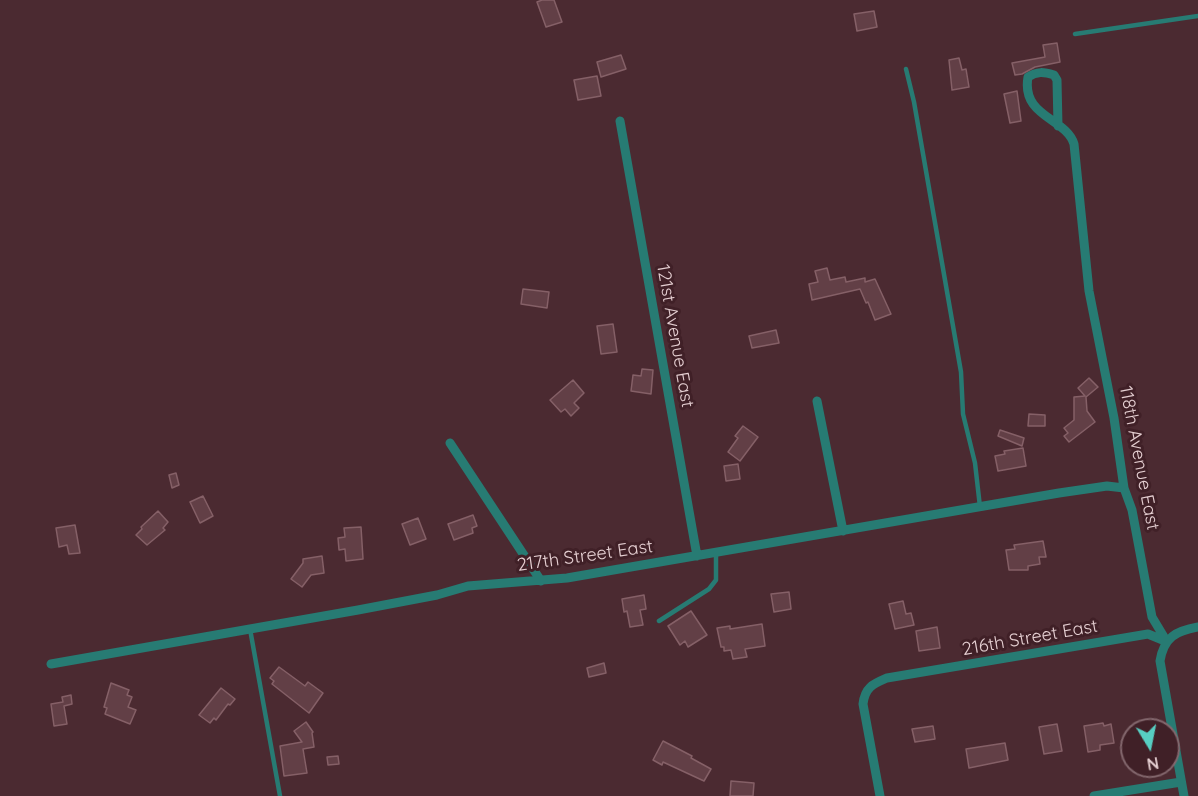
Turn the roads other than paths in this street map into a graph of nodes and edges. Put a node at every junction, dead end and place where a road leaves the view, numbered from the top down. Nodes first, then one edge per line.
1 (1198, 16) edge
2 (1075, 34) dead end
3 (906, 69) dead end
4 (620, 121) dead end
5 (1058, 126) junction
6 (817, 401) dead end
7 (450, 443) dead end
8 (1124, 488) junction
9 (980, 507) junction
10 (843, 531) junction
11 (716, 553) junction
12 (697, 556) junction
13 (540, 581) junction
14 (659, 621) dead end
15 (1198, 627) edge
16 (250, 629) junction
17 (1167, 642) junction
18 (51, 664) dead end
19 (1181, 782) junction
20 (280, 796) edge
21 (880, 796) edge
22 (1094, 796) edge
23 (1184, 796) edge

1 - 2 lane
3 - 9 lane
4 - 12 street, 121st Avenue East
5 - 5 street, 118th Avenue East
5 - 8 street, 118th Avenue East
6 - 10 street
7 - 13 street
8 - 9 street, 217th Street East
8 - 17 street, 118th Avenue East
9 - 10 street, 217th Street East
10 - 11 street, 217th Street East
11 - 12 street, 217th Street East
11 - 14 lane
12 - 13 street, 217th Street East
13 - 16 street, 217th Street East
15 - 17 street
16 - 18 street, 217th Street East
16 - 20 lane
17 - 19 street
17 - 21 street, 216th Street East
19 - 22 street
19 - 23 street

